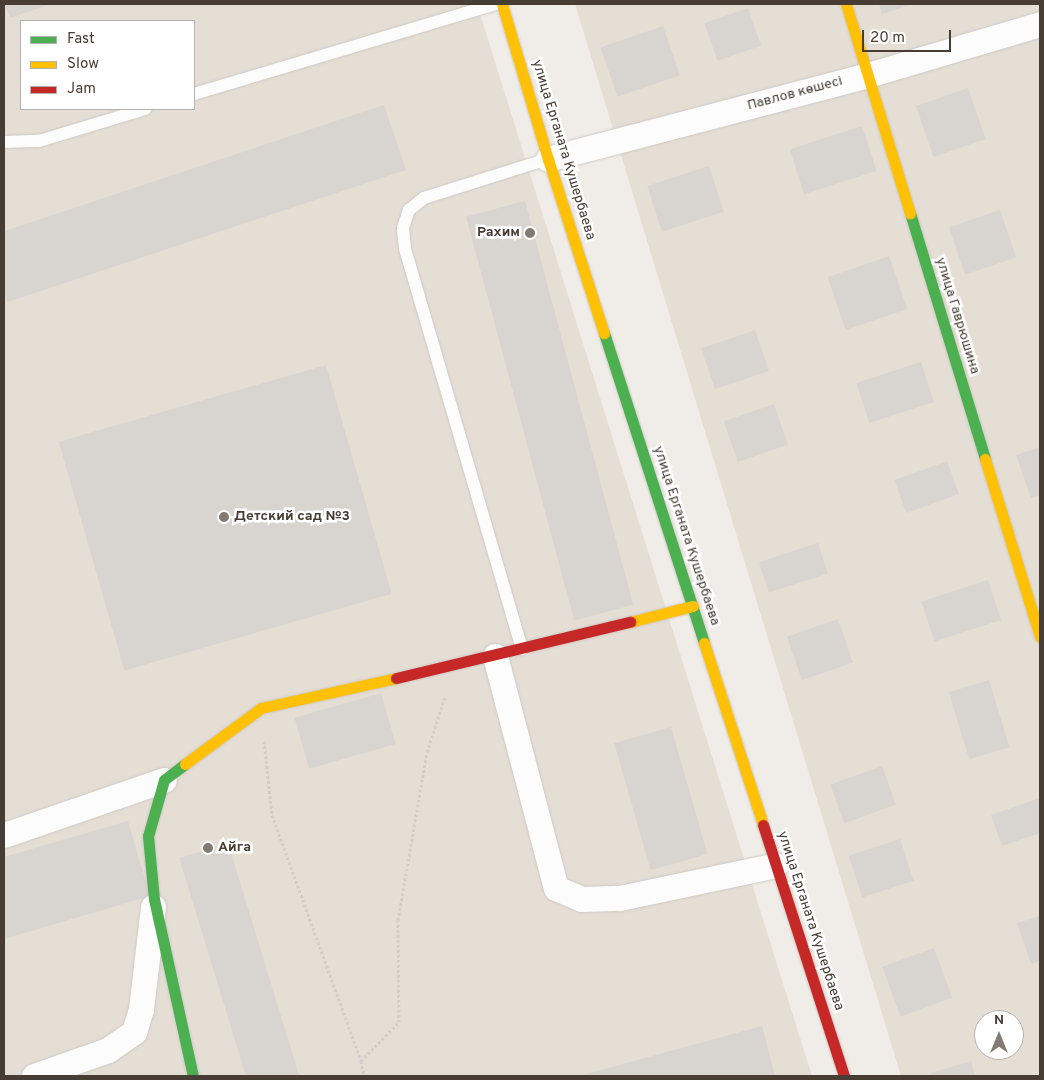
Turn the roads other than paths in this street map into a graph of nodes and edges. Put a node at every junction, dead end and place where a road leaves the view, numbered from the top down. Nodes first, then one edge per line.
1 (496, 4) edge
2 (502, 4) edge
3 (846, 4) edge
4 (1040, 24) edge
5 (868, 74) junction
6 (195, 94) edge
7 (143, 110) edge
8 (4, 142) edge
9 (548, 158) junction
10 (692, 606) junction
11 (1040, 637) edge
12 (522, 649) junction
13 (495, 656) junction
14 (164, 780) junction
15 (4, 835) edge
16 (776, 865) junction
17 (154, 899) junction
18 (34, 1076) edge
19 (193, 1076) edge
20 (844, 1076) edge

1 - 6 lane
2 - 9 street, улица Ерганата Кушербаева
3 - 5 street, улица Гаврюшина
4 - 5 street, Павлов көшесі
5 - 9 street, Павлов көшесі
5 - 11 street, улица Гаврюшина
7 - 8 lane
9 - 10 street, улица Ерганата Кушербаева
9 - 12 lane
10 - 12 street
10 - 16 street, улица Ерганата Кушербаева
12 - 13 street
13 - 14 street
13 - 16 street
14 - 15 street
14 - 17 street
16 - 20 street, улица Ерганата Кушербаева
17 - 18 street
17 - 19 street

